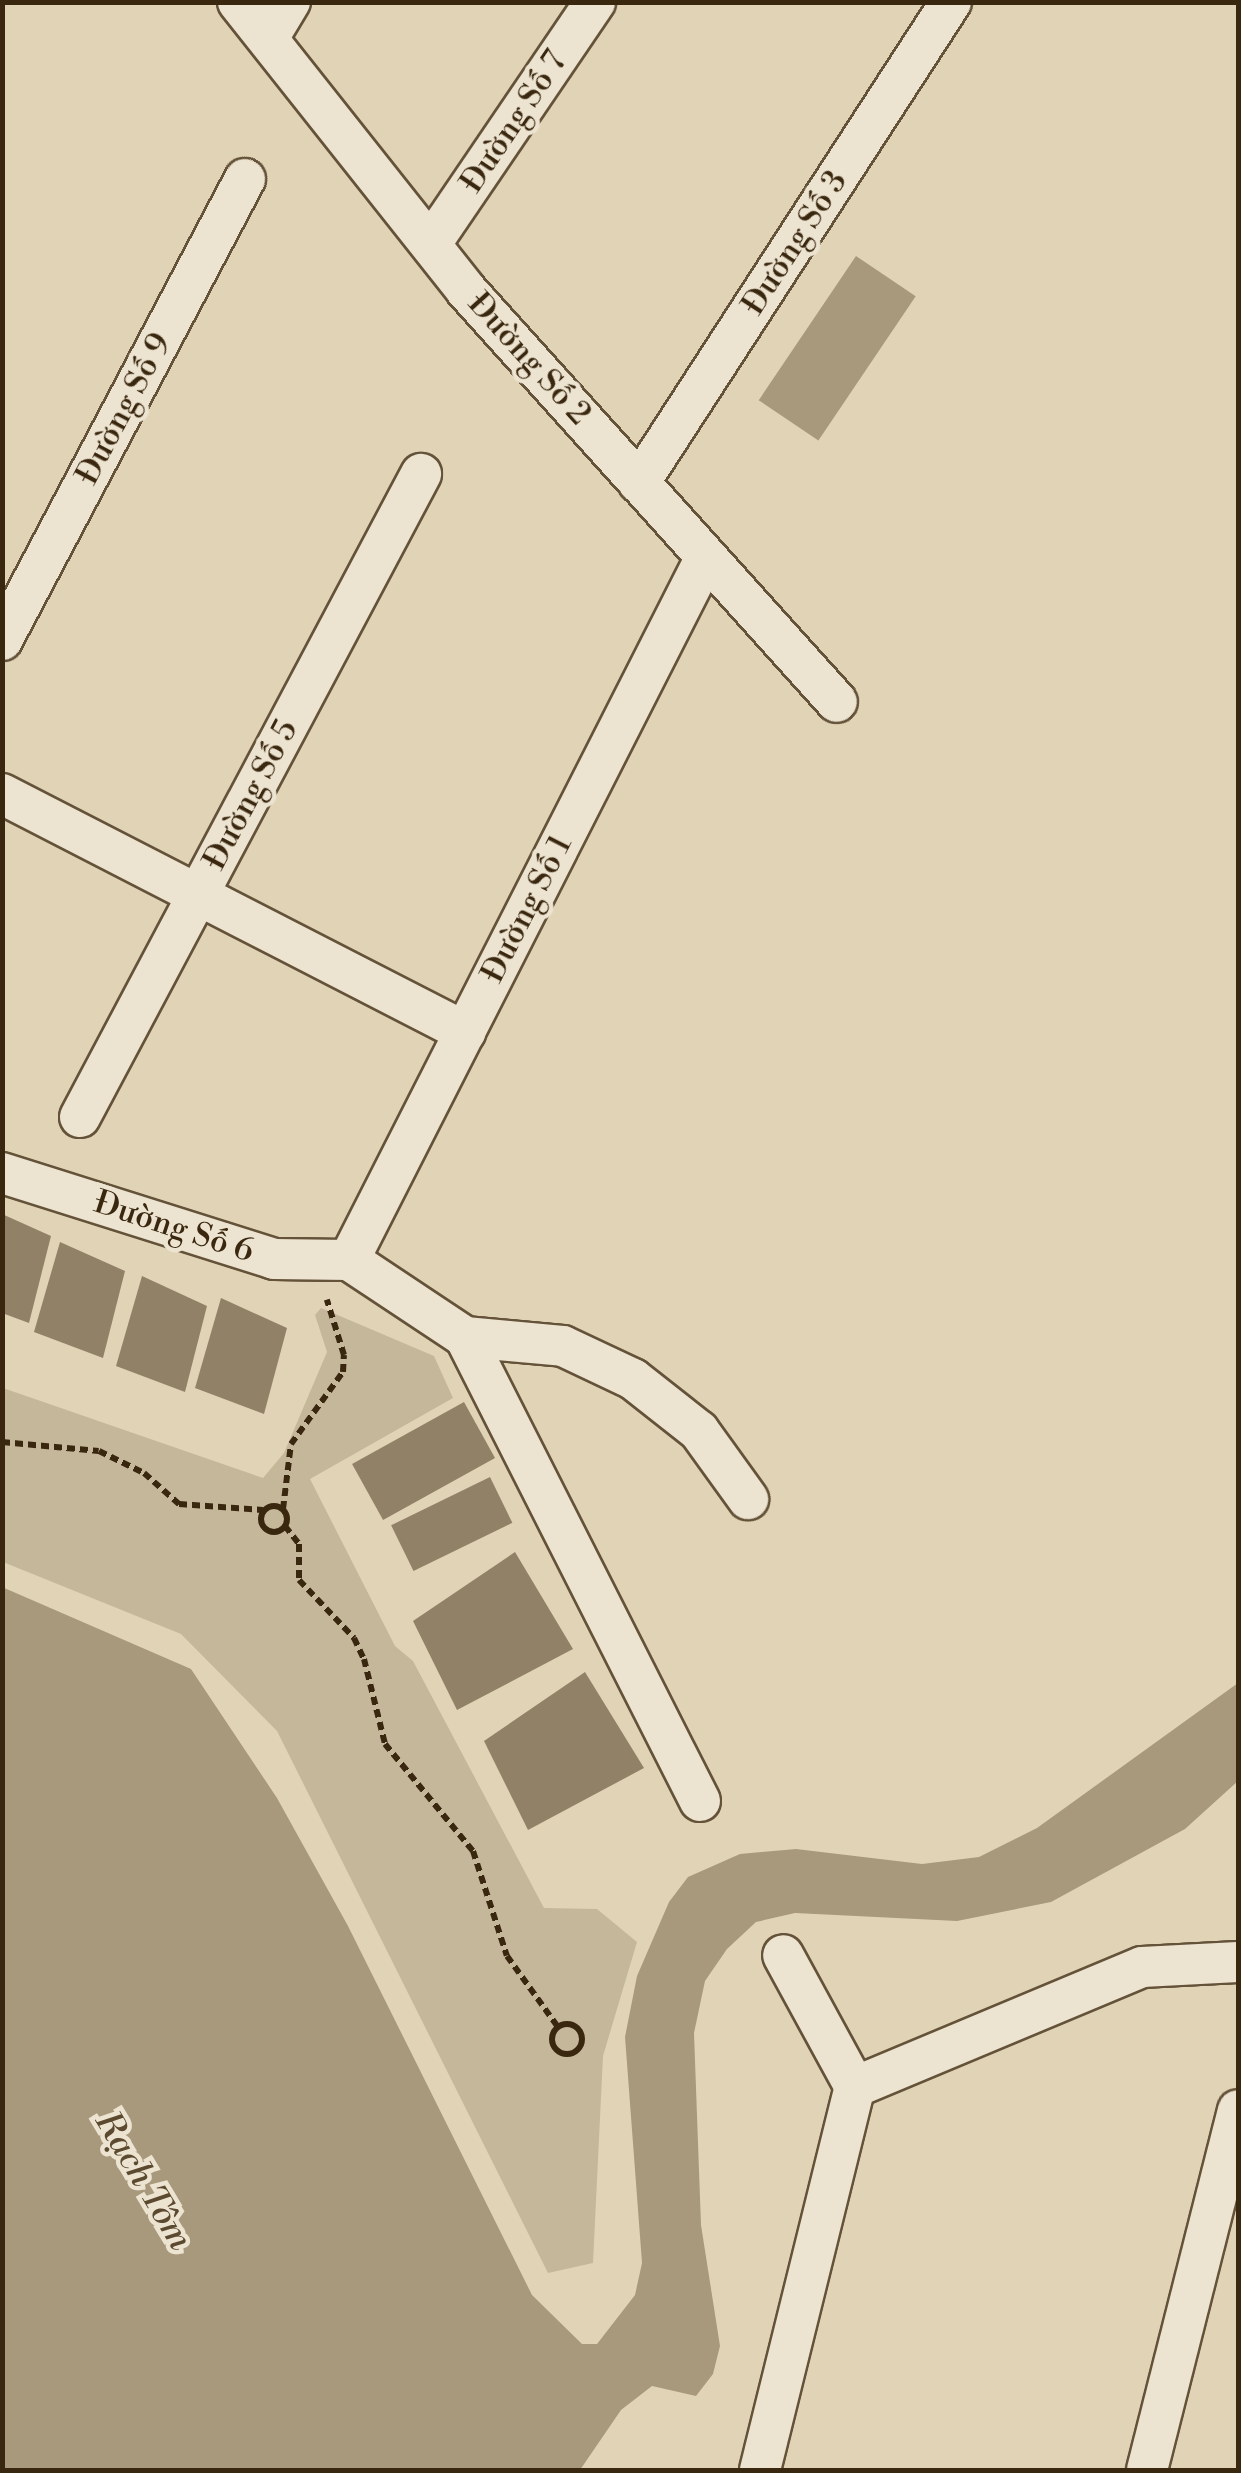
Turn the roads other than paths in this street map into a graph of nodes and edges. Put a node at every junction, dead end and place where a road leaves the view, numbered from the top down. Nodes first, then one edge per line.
1 (238, 2) edge
2 (595, 2) edge
3 (951, 2) edge
4 (280, 19) edge
5 (244, 178) dead end
6 (432, 242) junction
7 (421, 474) dead end
8 (639, 483) junction
9 (705, 559) junction
10 (2, 640) edge
11 (837, 702) dead end
12 (2, 794) edge
13 (198, 895) junction
14 (464, 1032) junction
15 (80, 1117) dead end
16 (2, 1173) edge
17 (350, 1260) junction
18 (465, 1338) junction
19 (748, 1499) dead end
20 (700, 1801) dead end
21 (783, 1955) dead end
22 (1238, 1962) edge
23 (855, 2086) junction
24 (1238, 2110) edge
25 (760, 2470) edge
26 (1147, 2470) edge

1 - 4 street, Đường Số 2
2 - 6 street, Đường Số 7
3 - 8 street, Đường Số 3
4 - 6 street, Đường Số 2
5 - 10 street, Đường Số 9
6 - 8 street, Đường Số 2
7 - 13 street, Đường Số 5
8 - 9 street, Đường Số 2
9 - 11 street, Đường Số 2
9 - 14 street, Đường Số 1
12 - 13 street
13 - 14 street
13 - 15 street, Đường Số 5
14 - 17 street, Đường Số 1
16 - 17 street, Đường Số 6
17 - 18 street
18 - 19 street
18 - 20 street
21 - 23 street
22 - 23 street
23 - 25 street
24 - 26 street

